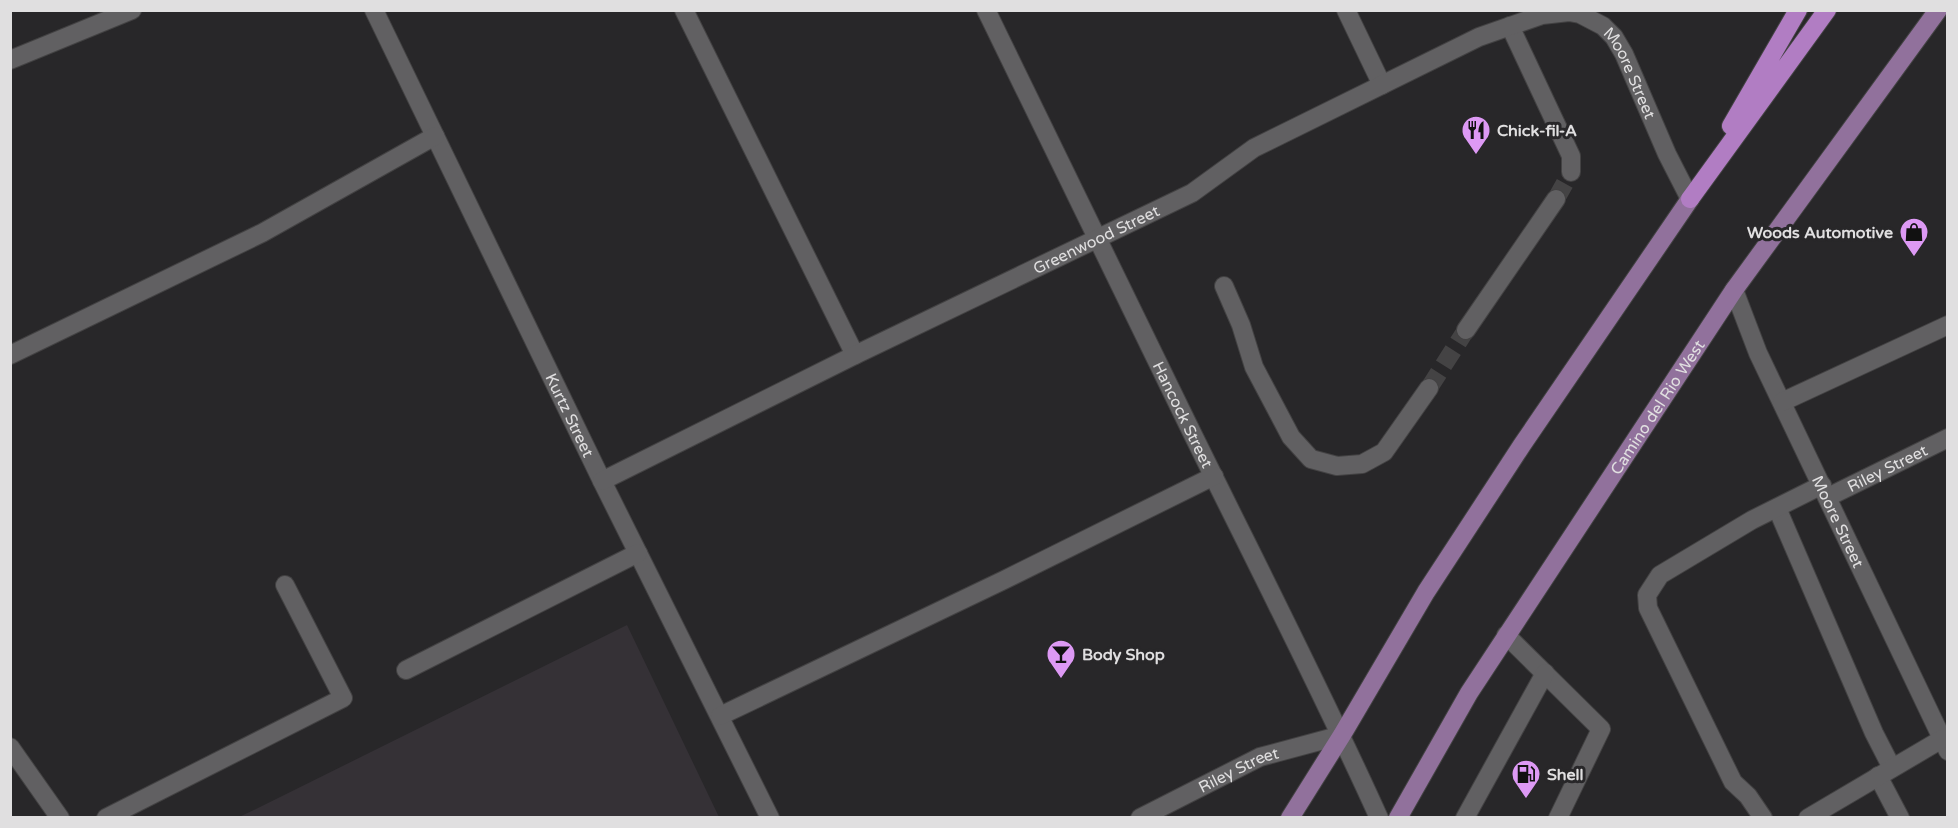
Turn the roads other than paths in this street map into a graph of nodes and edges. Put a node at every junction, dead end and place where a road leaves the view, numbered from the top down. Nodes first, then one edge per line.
1 (132, 10) edge
2 (374, 10) edge
3 (684, 10) edge
4 (986, 10) edge
5 (1346, 10) edge
6 (1798, 10) edge
7 (1827, 10) edge
8 (1938, 10) edge
9 (1594, 15) edge
10 (1510, 26) junction
11 (10, 60) edge
12 (1382, 86) junction
13 (435, 136) junction
14 (1571, 172) tunnel mouth
15 (1557, 199) tunnel mouth
16 (1690, 199) junction
17 (1099, 239) junction
18 (1224, 286) dead end
19 (1734, 290) junction
20 (1947, 325) edge
21 (1466, 330) tunnel mouth
22 (13, 346) edge
23 (855, 355) junction
24 (1429, 388) tunnel mouth
25 (1782, 402) junction
26 (1947, 438) edge
27 (1214, 476) junction
28 (602, 481) junction
29 (1825, 491) junction
30 (1777, 508) junction
31 (638, 553) junction
32 (285, 585) dead end
33 (1506, 635) junction
34 (406, 670) dead end
35 (1545, 673) junction
36 (720, 716) junction
37 (1342, 735) junction
38 (10, 747) edge
39 (1946, 747) edge
40 (1885, 772) junction
41 (60, 818) edge
42 (106, 818) edge
43 (770, 818) edge
44 (1140, 818) edge
45 (1290, 818) edge
46 (1379, 818) edge
47 (1398, 818) edge
48 (1465, 818) edge
49 (1558, 818) edge
50 (1763, 818) edge
51 (1808, 818) edge
52 (1900, 818) edge

1 - 11 street
2 - 13 street, Kurtz Street
3 - 23 street
4 - 17 street, Hancock Street
5 - 12 street
6 - 16 highway
7 - 16 highway
8 - 19 main road, Camino del Rio West
9 - 10 street, Greenwood Street
9 - 16 street, Moore Street
10 - 12 street, Greenwood Street
10 - 14 street
12 - 17 street, Greenwood Street
13 - 22 street
13 - 28 street, Kurtz Street
15 - 21 street
16 - 37 main road
17 - 23 street, Greenwood Street
17 - 27 street, Hancock Street
18 - 24 street
19 - 25 street, Moore Street
19 - 33 main road, Camino del Rio West
20 - 25 street
23 - 28 street, Greenwood Street
25 - 29 street, Moore Street
26 - 29 street, Riley Street
27 - 36 street
27 - 37 street, Hancock Street
28 - 31 street, Kurtz Street
29 - 30 street, Riley Street
29 - 39 street, Moore Street
30 - 40 street
30 - 50 street, Riley Street
31 - 34 street
31 - 36 street, Kurtz Street
32 - 42 street
33 - 35 street
33 - 47 main road, Camino del Rio West
35 - 48 street
35 - 49 street
36 - 43 street, Kurtz Street
37 - 44 street, Riley Street
37 - 45 main road
37 - 46 street, Hancock Street
38 - 41 street
39 - 40 street
40 - 51 street
40 - 52 street

